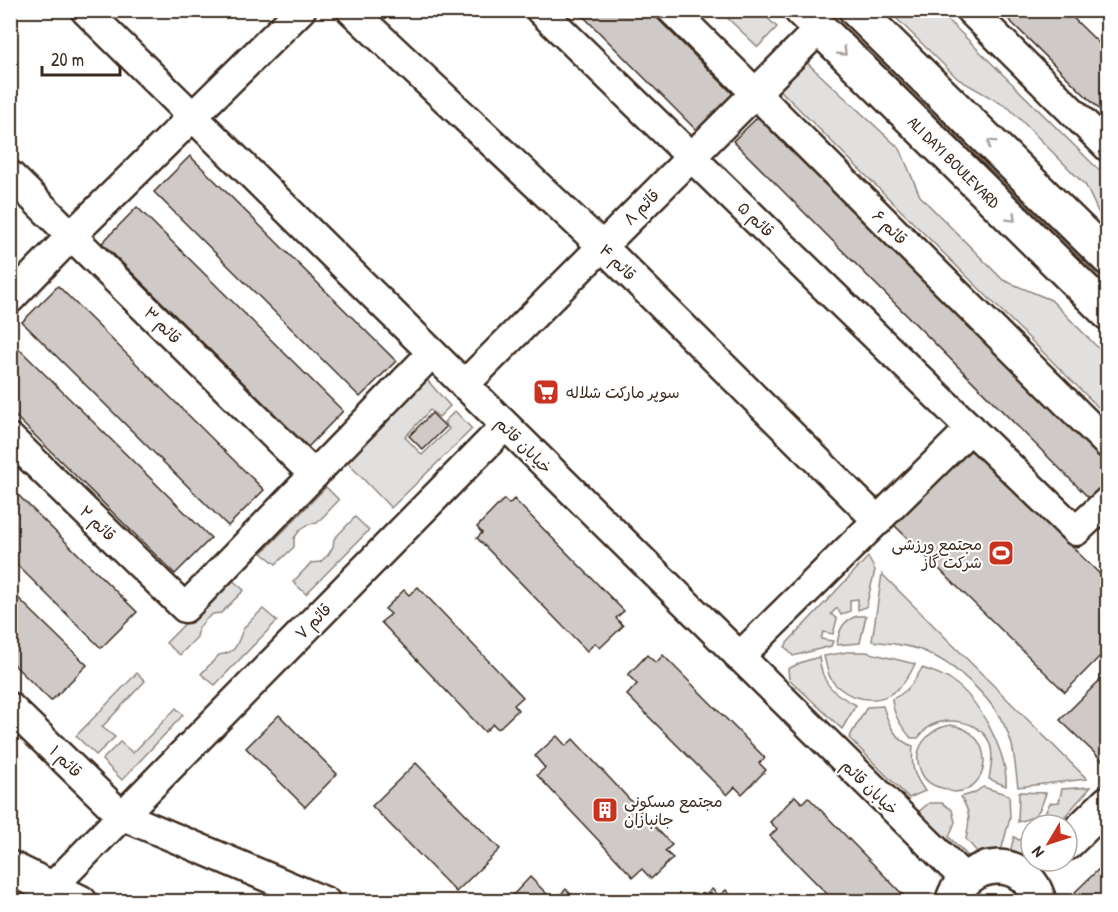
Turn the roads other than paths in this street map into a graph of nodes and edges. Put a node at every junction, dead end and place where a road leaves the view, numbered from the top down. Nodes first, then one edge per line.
1 (85, 10) edge
2 (301, 10) edge
3 (351, 10) edge
4 (540, 10) edge
5 (672, 10) edge
6 (856, 10) edge
7 (970, 10) edge
8 (810, 20) edge
9 (756, 92) junction
10 (193, 117) junction
11 (1107, 147) edge
12 (691, 156) junction
13 (10, 175) edge
14 (72, 235) junction
15 (602, 246) junction
16 (1107, 258) edge
17 (10, 299) edge
18 (1107, 313) edge
19 (432, 353) junction
20 (464, 385) junction
21 (506, 426) junction
22 (971, 428) junction
23 (10, 438) edge
24 (1107, 444) edge
25 (314, 475) junction
26 (1107, 501) edge
27 (878, 521) junction
28 (739, 657) junction
29 (10, 707) edge
30 (1107, 803) edge
31 (121, 815) junction
32 (1079, 831) edge
33 (10, 868) edge
34 (1039, 881) edge
35 (958, 890) edge
36 (66, 894) edge
37 (326, 902) edge

1 - 10 street, خیابان قائم
2 - 10 street
3 - 15 street, قائم ۴
4 - 12 street, قائم ۵
5 - 9 street, قائم ۶
16 -> 6 main road
7 - 11 street
8 - 9 street, قائم ۸
8 -> 18 main road, ALI DAYI BOULEVARD
9 - 12 street, قائم ۸
9 - 24 street, قائم ۶
10 - 14 street
10 - 19 street, خیابان قائم
12 - 15 street, قائم ۸
12 - 22 street, قائم ۵
13 - 14 street, قائم ۳
14 - 17 street
14 - 25 street, قائم ۳
15 - 20 street, قائم ۸
15 - 27 street, قائم ۴
19 - 20 street, خیابان قائم
19 - 25 street
20 - 21 street, خیابان قائم
21 - 28 street, خیابان قائم
21 - 31 street, قائم ۷
22 - 26 street, قائم ۵
22 - 27 street
23 - 25 street, قائم ۲
27 - 28 street
28 - 35 street, خیابان قائم
29 - 31 street, قائم ۱
30 - 32 main road
31 - 36 street, قائم ۷
31 - 37 street
33 - 36 main road
34 - 35 main road

